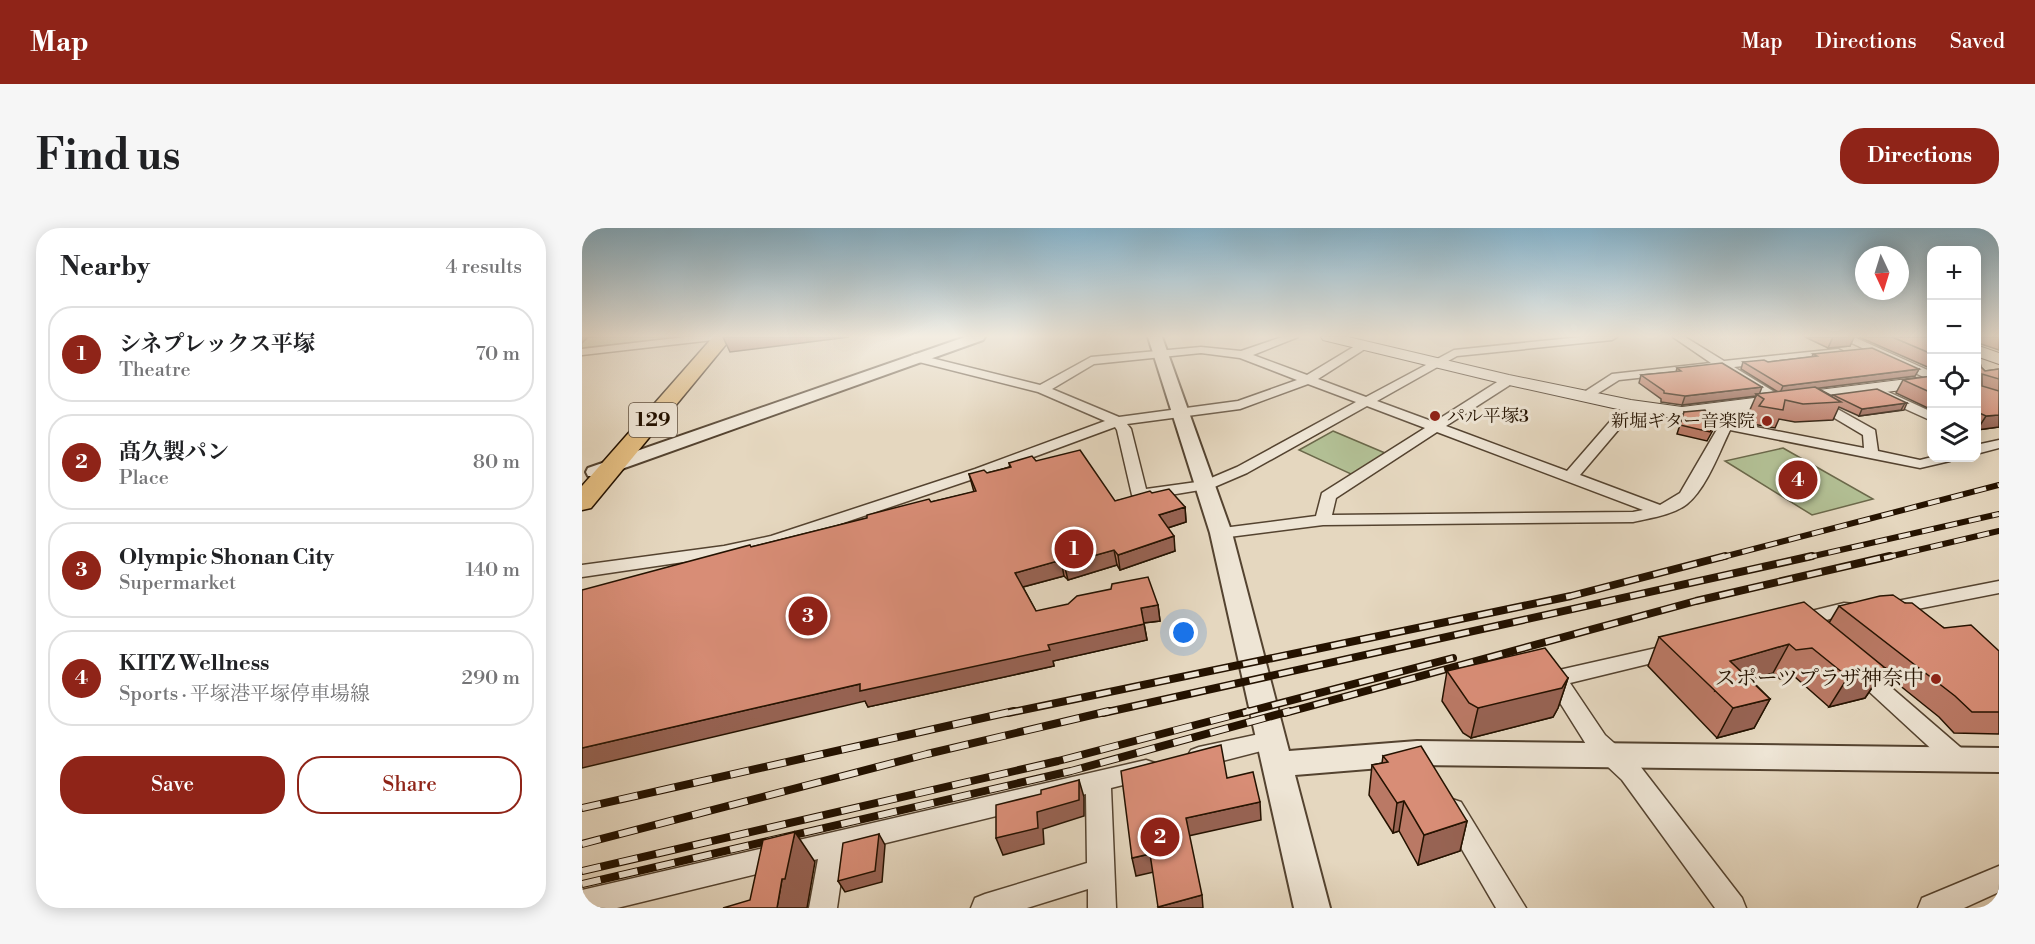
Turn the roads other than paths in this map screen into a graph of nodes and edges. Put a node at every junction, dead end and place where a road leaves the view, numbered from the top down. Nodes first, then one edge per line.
1 (686, 369) edge
2 (694, 369) edge
3 (886, 369) edge
4 (959, 369) edge
5 (1077, 369) edge
6 (1166, 369) edge
7 (1280, 369) edge
8 (1326, 369) edge
9 (1425, 369) edge
10 (1460, 369) edge
11 (1680, 369) edge
12 (1729, 369) edge
13 (1910, 369) edge
14 (1927, 377) edge
15 (1309, 379) junction
16 (1509, 380) junction
17 (1927, 380) edge
18 (1042, 389) junction
19 (1875, 389) junction
20 (1584, 396) junction
21 (1809, 397) junction
22 (1779, 401) junction
23 (1368, 402) junction
24 (1631, 406) junction
25 (1705, 411) junction
26 (1182, 413) junction
27 (1927, 415) edge
28 (1117, 422) junction
29 (1726, 424) junction
30 (1435, 426) junction
31 (1871, 453) junction
32 (1929, 462) edge
33 (597, 474) edge
34 (1570, 477) junction
35 (1207, 485) junction
36 (582, 502) edge
37 (1659, 510) junction
38 (1323, 520) junction
39 (1221, 533) junction
40 (582, 571) edge
41 (1997, 589) edge
42 (1802, 620) junction
43 (1779, 626) edge
44 (1820, 636) edge
45 (1698, 645) edge
46 (1838, 652) edge
47 (1276, 752) junction
48 (1417, 753) junction
49 (1615, 756) junction
50 (1959, 759) junction
51 (1999, 760) edge
52 (1098, 781) junction
53 (834, 842) junction
54 (1100, 872) junction
55 (1999, 879) edge
56 (582, 903) edge
57 (823, 908) edge
58 (986, 908) edge
59 (1102, 908) edge
60 (1312, 908) edge
61 (1512, 908) edge
62 (1732, 908) edge
63 (1932, 908) edge

1 - 33 highway, 129
2 - 33 highway, 129
3 - 33 street
4 - 18 street
5 - 18 street
6 - 26 street
7 - 15 street
8 - 15 street
9 - 23 street
10 - 16 main road
11 - 20 street
12 - 22 street
13 - 14 street
15 - 23 street
15 - 26 street
16 - 20 main road
16 - 30 street
17 - 19 main road
18 - 28 street
19 - 21 main road
19 - 27 street
20 - 24 main road
21 - 22 main road
21 - 31 street
22 - 25 main road
23 - 30 street
23 - 35 street
24 - 25 main road
24 - 34 street
25 - 29 street
26 - 28 street
26 - 35 street
28 - 35 street
28 - 40 street
29 - 31 street
29 - 37 street
30 - 34 street
30 - 38 street
31 - 32 street
33 - 36 highway, 129
34 - 37 street
35 - 39 street
37 - 38 street
38 - 39 street
39 - 47 street
41 - 42 street
42 - 43 street
42 - 44 street
45 - 49 street
46 - 50 street
47 - 48 street
47 - 52 street
47 - 60 street
48 - 49 street
48 - 61 street
49 - 50 street
49 - 62 street
50 - 51 street
52 - 53 street
52 - 54 street
53 - 56 street
53 - 57 street
54 - 58 street
54 - 59 street
55 - 63 street

